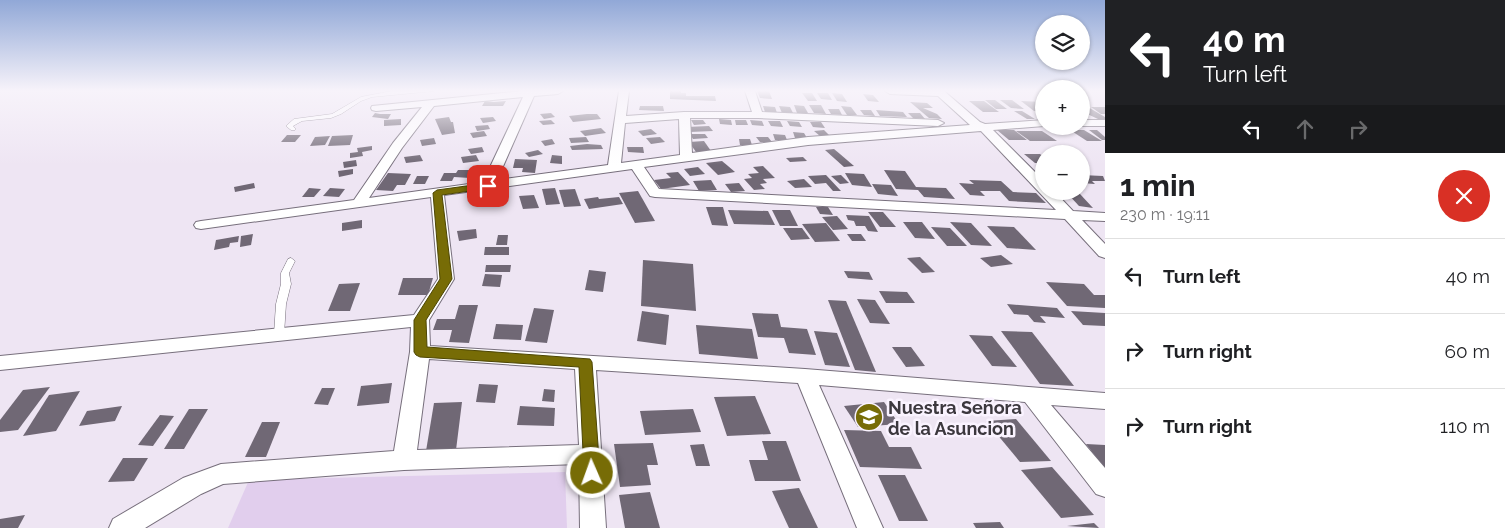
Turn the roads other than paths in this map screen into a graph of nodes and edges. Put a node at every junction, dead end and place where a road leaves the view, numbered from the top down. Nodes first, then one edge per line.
1 (684, 115) edge
2 (331, 116) edge
3 (418, 116) edge
4 (520, 116) edge
5 (621, 116) edge
6 (676, 116) edge
7 (770, 116) edge
8 (967, 116) edge
9 (620, 120) junction
10 (1090, 123) edge
11 (1105, 123) edge
12 (1035, 124) edge
13 (980, 127) junction
14 (293, 129) dead end
15 (686, 158) junction
16 (636, 165) junction
17 (614, 168) junction
18 (1035, 180) edge
19 (488, 186) junction
20 (437, 193) junction
21 (1055, 200) edge
22 (358, 204) junction
23 (1069, 215) junction
24 (1105, 217) edge
25 (200, 225) dead end
26 (1105, 253) edge
27 (291, 261) dead end
28 (420, 320) junction
29 (279, 334) junction
30 (420, 352) junction
31 (585, 362) junction
32 (0, 363) edge
33 (805, 376) junction
34 (1031, 395) junction
35 (1105, 401) edge
36 (592, 454) junction
37 (404, 460) junction
38 (1105, 486) edge
39 (122, 528) edge
40 (593, 528) edge
41 (870, 528) edge

1 - 15 street
2 - 14 lane
3 - 22 street
4 - 19 street
5 - 9 street
6 - 9 street
7 - 13 street
8 - 13 street
9 - 17 street
10 - 11 street
12 - 13 street
13 - 15 street
13 - 18 street
15 - 16 street
16 - 17 street
16 - 23 street
17 - 19 street
19 - 20 street
20 - 22 street
20 - 28 street
21 - 23 street
22 - 25 street
23 - 24 street
23 - 26 street
27 - 29 lane
28 - 29 street
28 - 30 street
29 - 32 street
30 - 31 street
30 - 37 street
31 - 33 street
31 - 36 street
33 - 34 street
33 - 41 street
34 - 35 street
34 - 38 street
36 - 37 street
36 - 40 street
37 - 39 street

